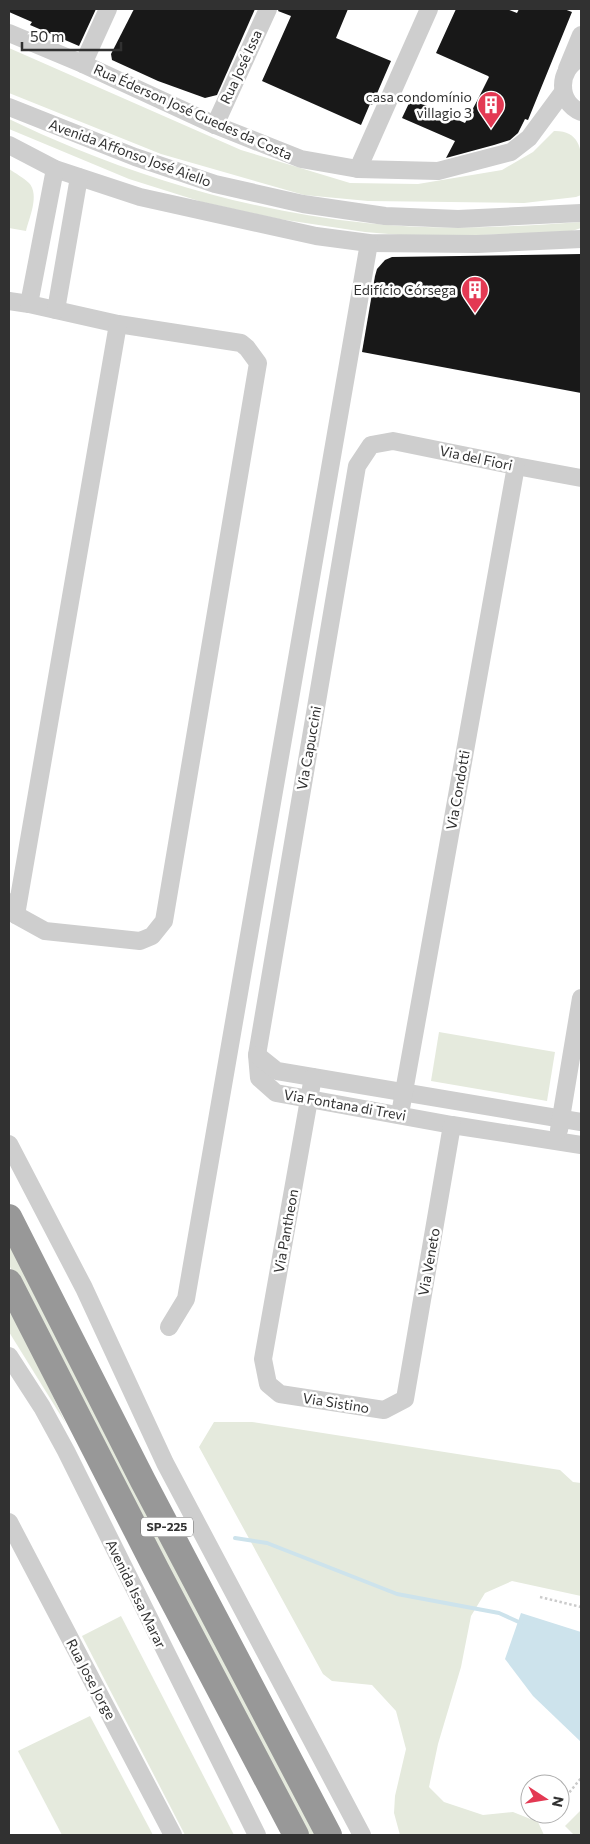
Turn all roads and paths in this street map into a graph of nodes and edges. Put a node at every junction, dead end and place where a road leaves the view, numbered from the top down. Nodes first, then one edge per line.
1 (108, 9) edge
2 (268, 9) edge
3 (429, 9) edge
4 (9, 33) edge
5 (581, 35) edge
6 (581, 58) edge
7 (83, 64) junction
8 (565, 74) junction
9 (572, 104) edge
10 (9, 106) edge
11 (215, 124) junction
12 (581, 125) edge
13 (9, 145) edge
14 (54, 169) junction
15 (358, 169) junction
16 (79, 178) junction
17 (581, 213) edge
18 (581, 239) edge
19 (369, 243) junction
20 (9, 301) edge
21 (29, 304) junction
22 (56, 310) junction
23 (118, 324) junction
24 (371, 445) joint
25 (516, 466) junction
26 (581, 478) edge
27 (17, 860) edge
28 (12, 908) edge
29 (581, 998) edge
30 (257, 1055) junction
31 (313, 1078) junction
32 (405, 1094) junction
33 (309, 1100) junction
34 (400, 1114) junction
35 (561, 1119) junction
36 (581, 1122) edge
37 (452, 1125) junction
38 (557, 1141) junction
39 (9, 1144) edge
40 (581, 1145) edge
41 (10, 1218) edge
42 (9, 1282) edge
43 (169, 1327) dead end
44 (9, 1356) edge
45 (268, 1384) joint
46 (405, 1399) joint
47 (9, 1522) edge
48 (540, 1597) dead end
49 (581, 1607) edge
50 (581, 1778) edge
51 (570, 1792) edge
52 (173, 1835) edge
53 (257, 1835) edge
54 (296, 1835) edge
55 (329, 1835) edge
56 (362, 1835) edge

1 - 7 street
2 - 11 street, Rua José Issa
3 - 15 street
4 - 7 street, Rua Éderson José Guedes da Costa
5 - 8 street
6 - 8 street
7 - 11 street, Rua Éderson José Guedes da Costa
8 - 9 street
9 - 12 street
9 - 15 street, Rua Éderson José Guedes da Costa
10 - 17 street, Avenida Affonso José Aiello
11 - 15 street, Rua Éderson José Guedes da Costa
13 - 14 street
14 - 16 street
14 - 21 street
16 - 19 street
16 - 22 street
18 - 19 street
19 - 43 street
20 - 21 street
21 - 22 street
22 - 23 street
23 - 27 street
23 - 28 street
24 - 25 street, Via del Fiori
24 - 30 street, Via Capuccini
25 - 26 street, Via del Fiori
25 - 32 street, Via Condotti
27 - 28 street
29 - 35 street
30 - 31 street, Via Fontana di Trevi
30 - 33 street, Via Fontana di Trevi
31 - 32 street, Via Fontana di Trevi
31 - 33 street, Via Pantheon
32 - 34 street, Via Condotti
32 - 35 street, Via Fontana di Trevi
33 - 34 street, Via Fontana di Trevi
33 - 45 street, Via Pantheon
34 - 37 street, Via Fontana di Trevi
35 - 36 street, Via Fontana di Trevi
35 - 38 street
37 - 38 street, Via Fontana di Trevi
37 - 46 street, Via Veneto
38 - 40 street, Via Fontana di Trevi
39 - 56 street
41 - 55 highway, SP-225
42 - 54 highway, SP-225
44 - 53 street, Avenida Issa Marar
45 - 46 street, Via Sistino
47 - 52 street, Rua Jose Jorge
48 - 49 path
50 - 51 path

